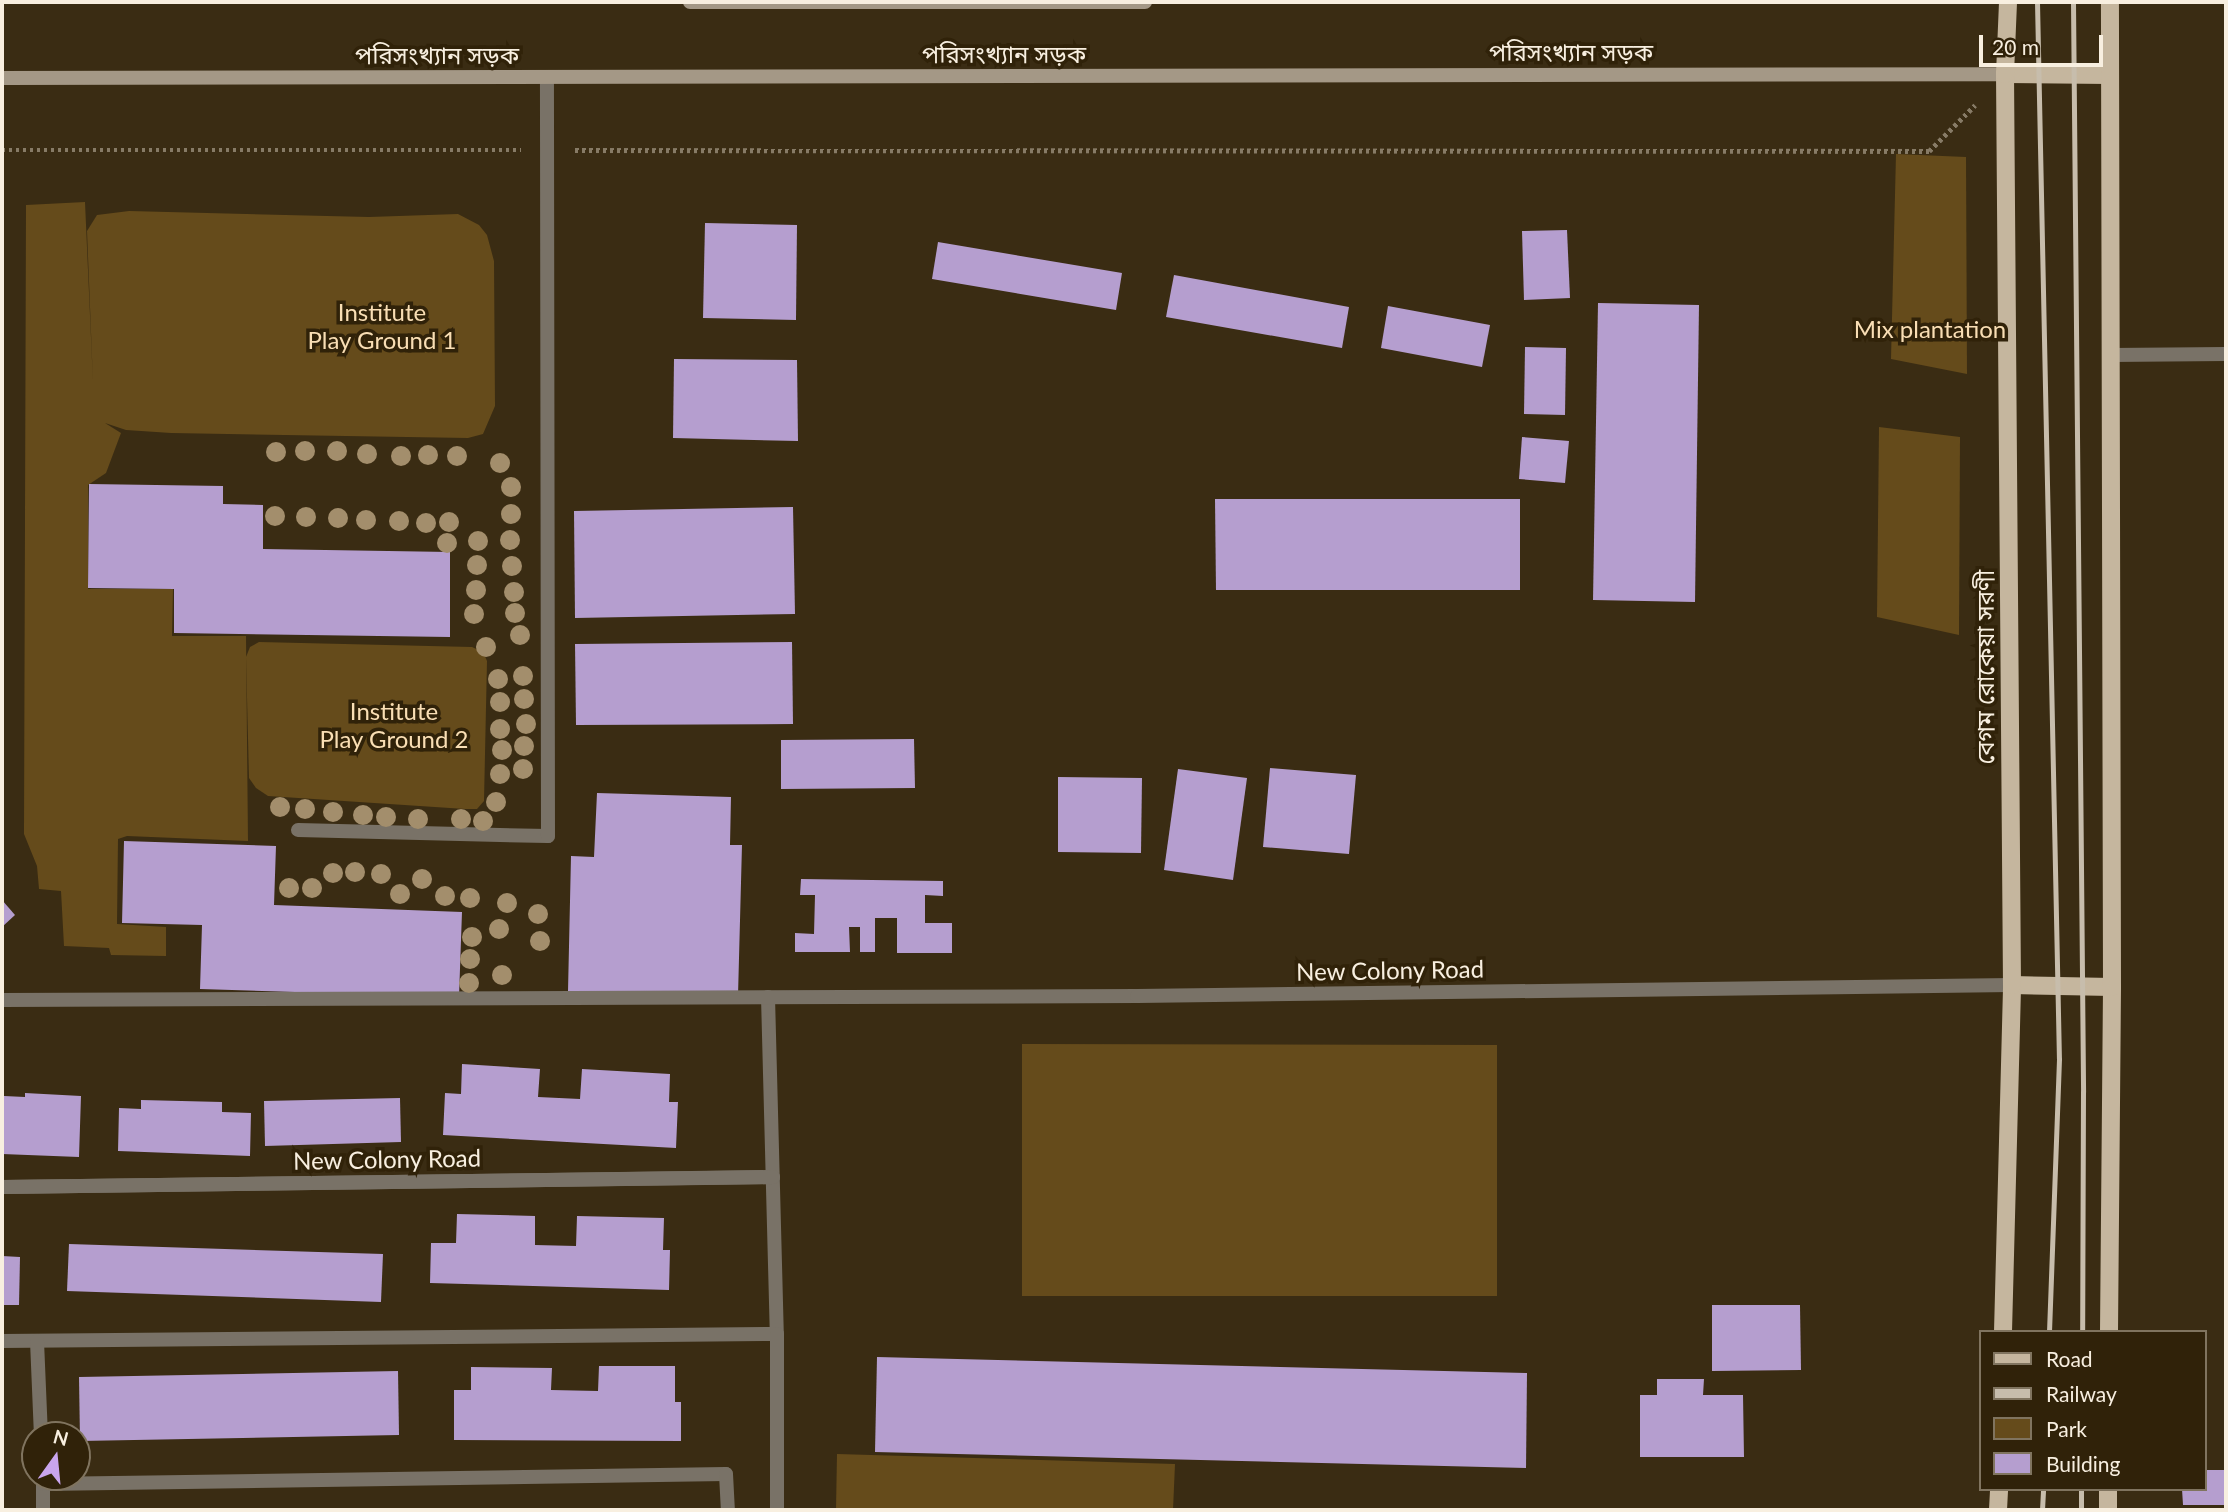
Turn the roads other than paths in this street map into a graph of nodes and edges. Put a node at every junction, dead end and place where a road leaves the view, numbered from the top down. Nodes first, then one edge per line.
1 (690, 2) edge
2 (1145, 2) edge
3 (2008, 2) edge
4 (2110, 2) edge
5 (2006, 74) junction
6 (2110, 75) junction
7 (547, 77) junction
8 (2, 78) edge
9 (2226, 354) edge
10 (2111, 355) junction
11 (299, 830) dead end
12 (2012, 985) junction
13 (2112, 987) junction
14 (768, 997) junction
15 (2, 1000) edge
16 (772, 1177) junction
17 (2, 1187) edge
18 (2003, 1330) edge
19 (2109, 1330) edge
20 (777, 1335) junction
21 (37, 1341) junction
22 (2, 1342) edge
23 (40, 1421) edge
24 (91, 1480) edge
25 (43, 1491) edge
26 (1999, 1491) edge
27 (2108, 1491) edge
28 (43, 1510) edge
29 (728, 1510) edge
30 (777, 1510) edge
31 (1998, 1510) edge
32 (2108, 1510) edge

1 - 2 street
3 - 5 main road, বেগম রোকেয়া সরণী
4 - 6 main road
5 - 6 main road
5 - 7 street, পরিসংখ্যান সড়ক
5 - 12 main road, বেগম রোকেয়া সরণী
6 - 10 main road
7 - 8 street, পরিসংখ্যান সড়ক
7 - 11 street
9 - 10 street
10 - 13 main road
12 - 13 main road
12 - 14 street, New Colony Road
12 - 18 main road, বেগম রোকেয়া সরণী
13 - 19 main road
14 - 15 street, New Colony Road
14 - 16 street
16 - 17 street, New Colony Road
16 - 20 street
20 - 21 street
20 - 30 street
21 - 22 street
21 - 23 street
24 - 29 street
25 - 28 street
26 - 31 main road
27 - 32 main road

